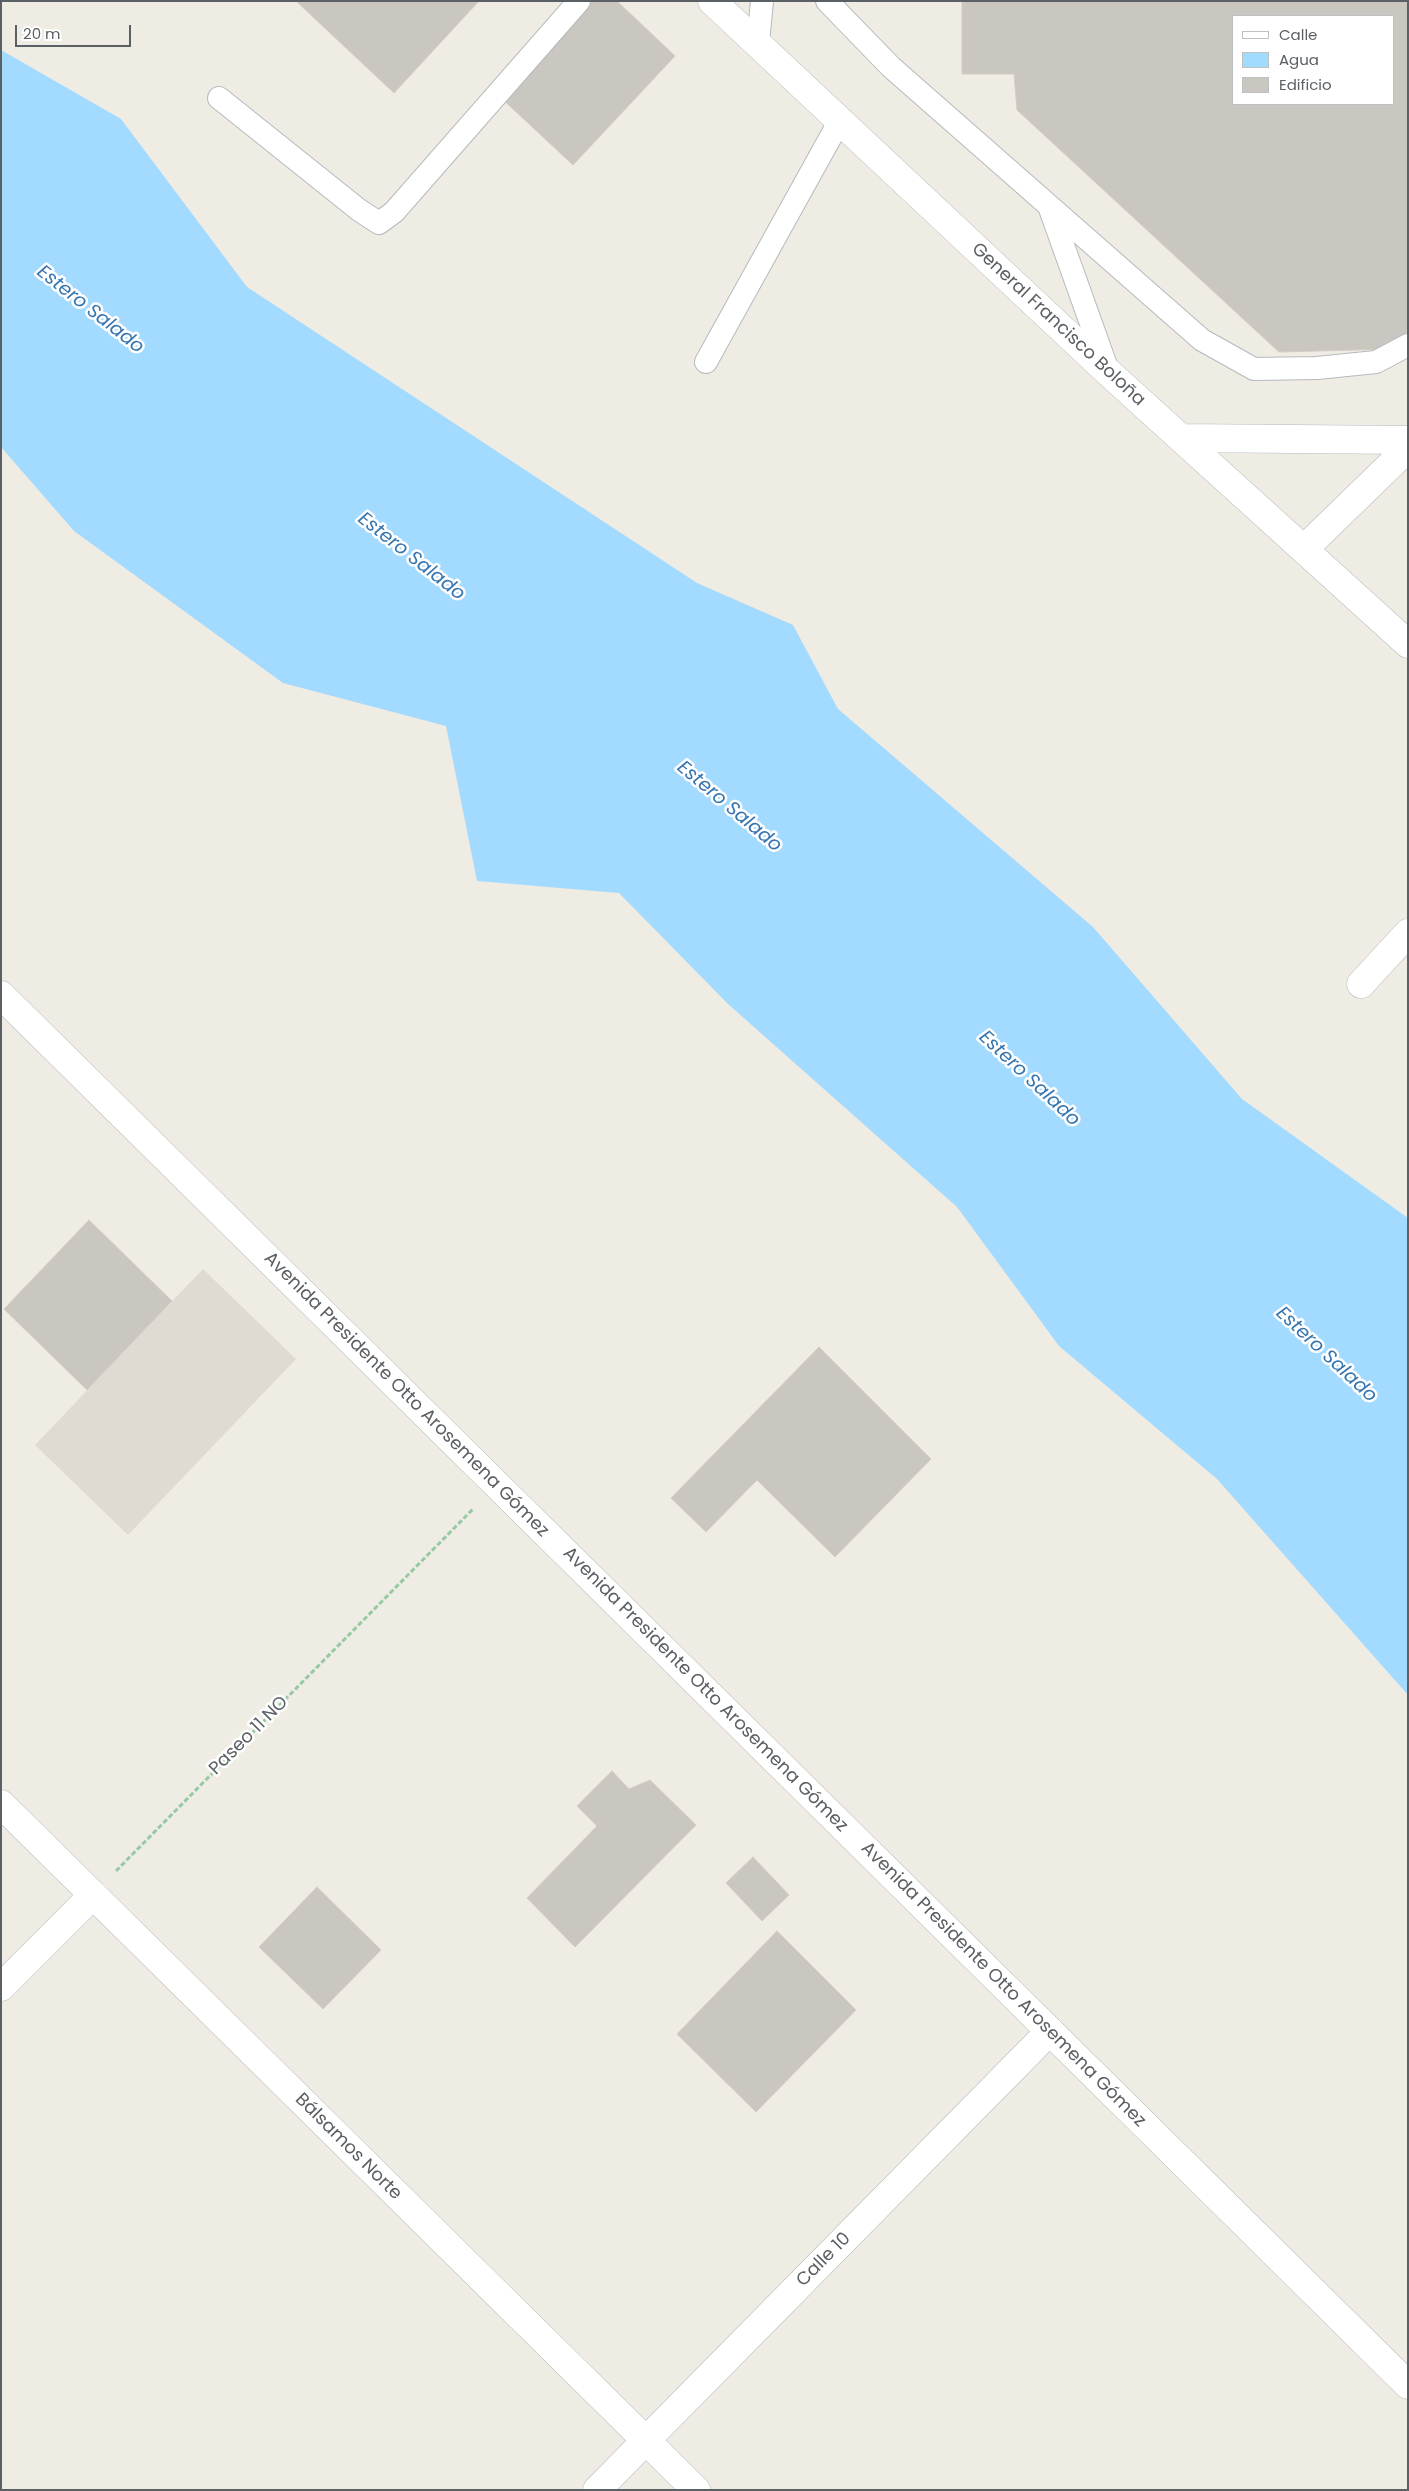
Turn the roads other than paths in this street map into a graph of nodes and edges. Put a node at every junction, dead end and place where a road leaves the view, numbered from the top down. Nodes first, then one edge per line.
1 (579, 1) edge
2 (712, 1) edge
3 (762, 1) edge
4 (827, 1) edge
5 (758, 43) junction
6 (218, 98) dead end
7 (839, 122) junction
8 (1049, 205) junction
9 (1408, 345) edge
10 (706, 362) dead end
11 (1109, 373) junction
12 (1181, 438) junction
13 (1408, 440) edge
14 (1408, 448) edge
15 (1304, 549) junction
16 (1408, 644) edge
17 (1408, 933) edge
18 (1361, 984) dead end
19 (1, 996) edge
20 (1, 1804) edge
21 (93, 1895) junction
22 (1, 1987) edge
23 (1050, 2031) junction
24 (1408, 2385) edge
25 (646, 2441) junction
26 (597, 2490) edge
27 (696, 2490) edge

1 - 6 lane
2 - 5 street, General Francisco Boloña
3 - 5 lane
4 - 8 lane
5 - 7 street, General Francisco Boloña
7 - 10 lane
7 - 11 street, General Francisco Boloña
8 - 9 lane
8 - 11 lane
11 - 12 street, General Francisco Boloña
12 - 13 street
12 - 15 street, General Francisco Boloña
14 - 15 street
15 - 16 street, General Francisco Boloña
17 - 18 street
19 - 23 street, Avenida Presidente Otto Arosemena Gómez
20 - 21 street, Bálsamos Norte
21 - 22 street
21 - 25 street, Bálsamos Norte
23 - 24 street, Avenida Presidente Otto Arosemena Gómez
23 - 25 street, Calle 10
25 - 26 street, Calle 10
25 - 27 street, Bálsamos Norte

